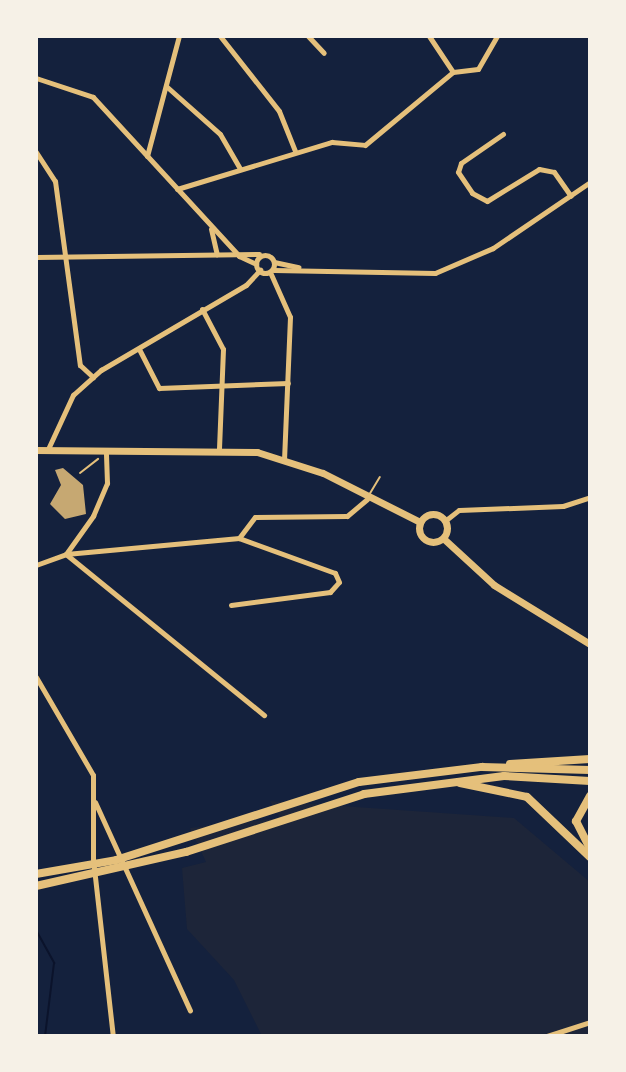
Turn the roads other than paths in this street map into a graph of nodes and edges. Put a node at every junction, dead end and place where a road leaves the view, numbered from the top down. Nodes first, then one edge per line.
1 (179, 36) edge
2 (220, 36) edge
3 (308, 36) edge
4 (429, 36) edge
5 (497, 36) edge
6 (324, 53) dead end
7 (453, 72) junction
8 (36, 78) edge
9 (166, 86) junction
10 (503, 134) dead end
11 (295, 151) junction
12 (36, 152) edge
13 (147, 157) junction
14 (240, 168) junction
15 (590, 182) edge
16 (177, 189) junction
17 (571, 196) junction
18 (207, 221) junction
19 (65, 254) junction
20 (217, 254) junction
21 (259, 254) junction
22 (239, 256) junction
23 (36, 257) edge
24 (274, 262) junction
25 (258, 267) junction
26 (303, 269) junction
27 (272, 271) junction
28 (202, 309) junction
29 (139, 349) junction
30 (93, 377) junction
31 (288, 383) junction
32 (224, 385) junction
33 (36, 450) edge
34 (219, 450) junction
35 (47, 451) junction
36 (106, 453) junction
37 (284, 459) junction
38 (380, 477) dead end
39 (590, 497) edge
40 (367, 499) junction
41 (446, 520) junction
42 (420, 522) junction
43 (239, 538) junction
44 (444, 539) junction
45 (66, 554) junction
46 (36, 565) edge
47 (231, 605) dead end
48 (590, 644) edge
49 (36, 677) edge
50 (264, 715) dead end
51 (590, 759) edge
52 (498, 767) junction
53 (590, 770) edge
54 (435, 781) junction
55 (590, 781) edge
56 (590, 796) edge
57 (95, 801) junction
58 (590, 848) edge
59 (590, 857) edge
60 (36, 874) edge
61 (36, 886) edge
62 (190, 1010) dead end
63 (590, 1022) edge
64 (113, 1036) edge
65 (547, 1036) edge

1 - 9 street
2 - 11 street
3 - 6 street
4 - 7 street
5 - 7 street
7 - 11 street
8 - 13 street
9 - 13 street
9 - 14 street
10 - 17 street
11 - 14 street
12 - 19 street
13 - 16 street
14 - 16 street
15 - 17 street
16 - 18 street
17 - 26 street
18 - 20 street
18 - 22 street
19 - 20 street
19 - 23 street
19 - 30 street
20 - 22 street
21 - 22 street
21 - 24 street
21 - 25 street
22 - 25 street
24 - 26 street
24 - 27 street
25 - 27 street
25 - 28 street
26 - 27 street
27 - 31 street
28 - 29 street
28 - 32 street
29 - 30 street
29 - 32 street
30 - 35 street
31 - 32 street
31 - 37 street
32 - 34 street
33 - 35 main road
34 - 36 main road
34 - 37 main road
35 - 36 main road
36 - 45 street
37 - 40 main road
38 - 40 lane
39 - 41 street
40 - 42 main road
40 - 43 street
41 - 42 main road
41 - 44 main road
42 - 44 main road
43 - 45 street
43 - 47 street
44 - 48 main road
45 - 46 street
45 - 50 street
49 - 57 street
51 - 52 highway
52 - 53 highway
52 - 60 highway
54 - 55 highway
54 - 59 highway
54 - 61 highway
56 - 58 highway
57 - 62 street
57 - 64 street
63 - 65 street

